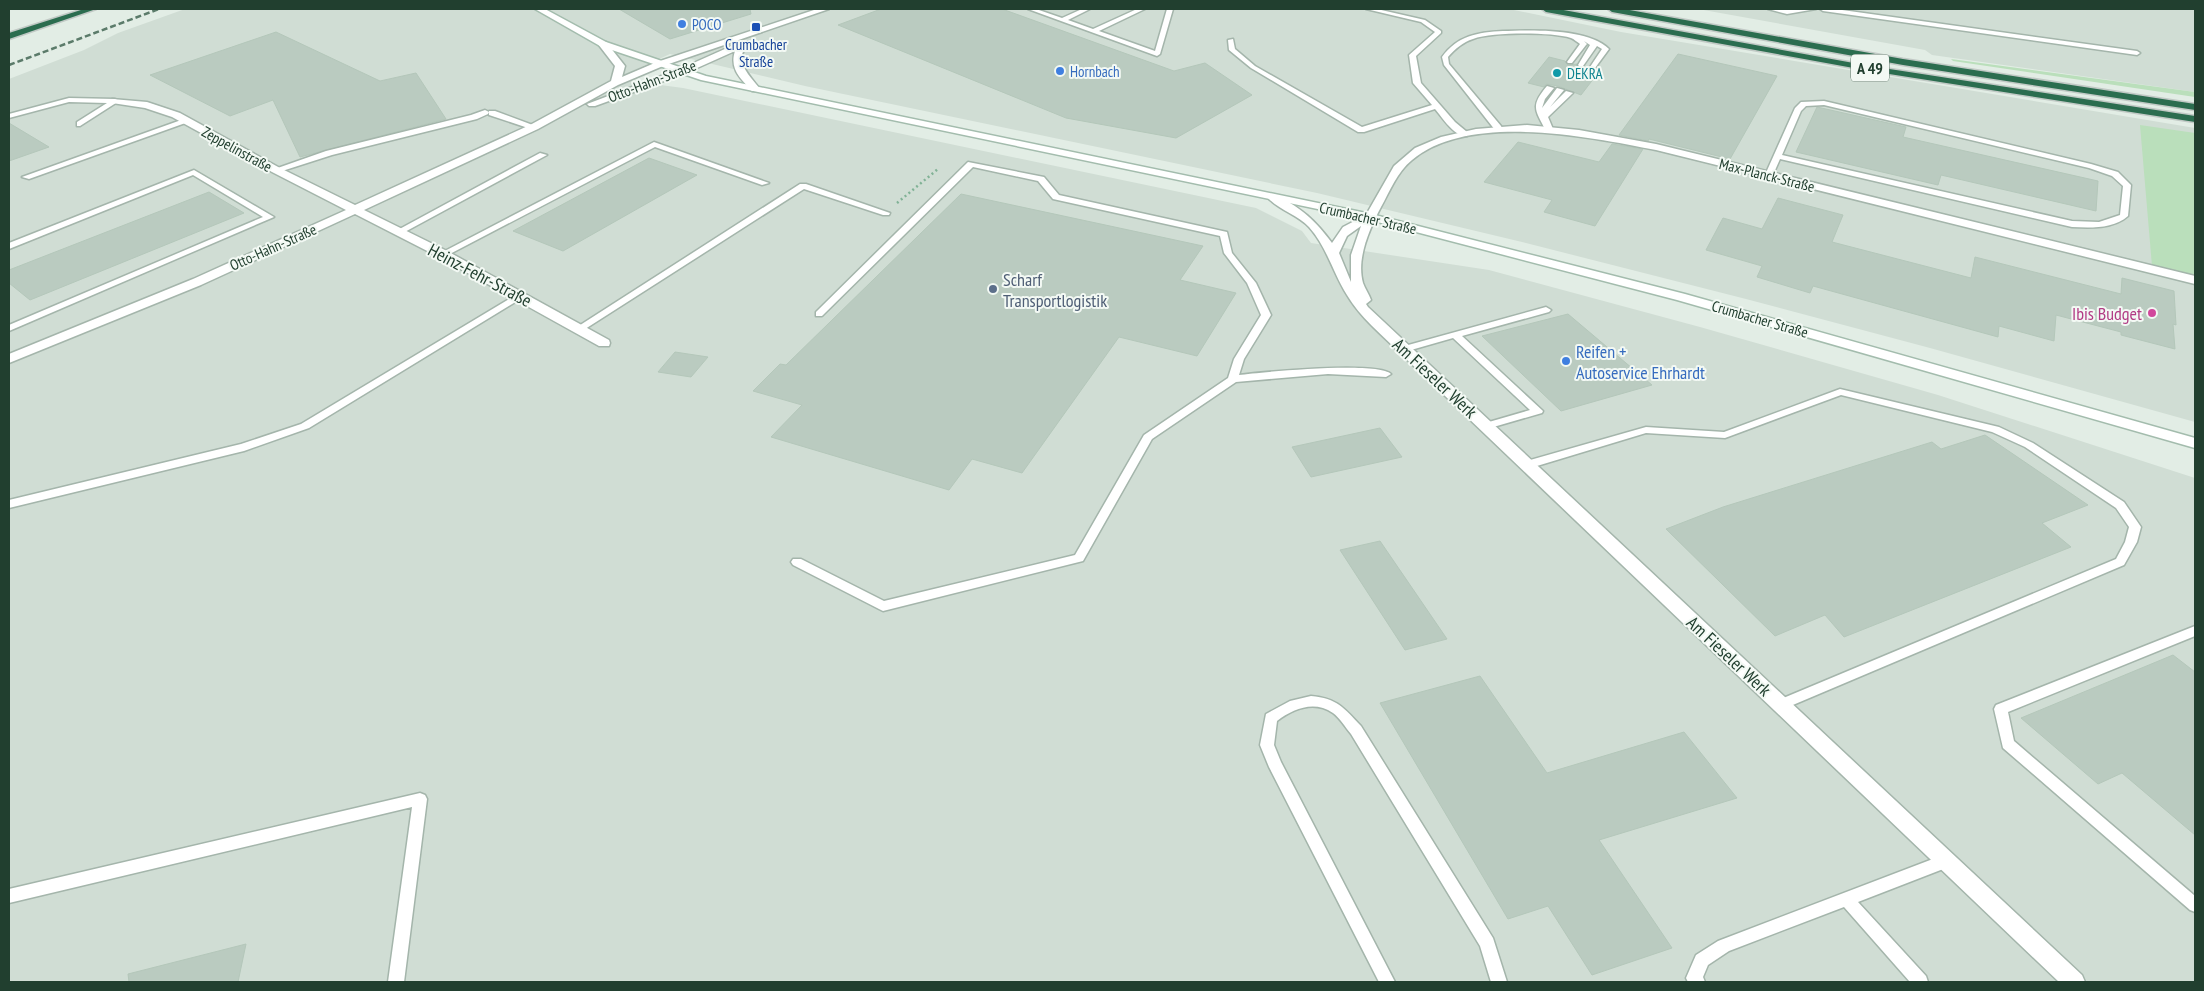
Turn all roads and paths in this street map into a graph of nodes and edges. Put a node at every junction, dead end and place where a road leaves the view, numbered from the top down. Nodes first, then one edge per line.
1 (92, 9) edge
2 (539, 9) edge
3 (825, 9) edge
4 (1035, 9) edge
5 (1087, 9) edge
6 (1142, 9) edge
7 (1170, 9) edge
8 (1369, 9) edge
9 (1546, 9) edge
10 (1612, 9) edge
11 (1771, 9) edge
12 (1813, 9) edge
13 (1823, 9) edge
14 (43, 15) dead end
15 (1062, 20) junction
16 (779, 25) junction
17 (9, 27) edge
18 (1093, 31) junction
19 (9, 36) edge
20 (1574, 37) junction
21 (1231, 40) dead end
22 (1589, 40) junction
23 (604, 44) junction
24 (742, 45) junction
25 (2137, 52) dead end
26 (1570, 62) dead end
27 (660, 64) junction
28 (1581, 65) dead end
29 (1593, 68) dead end
30 (683, 71) junction
31 (614, 83) junction
32 (1550, 88) dead end
33 (755, 89) junction
34 (1560, 90) dead end
35 (1570, 93) dead end
36 (115, 101) junction
37 (1437, 106) junction
38 (2195, 107) edge
39 (9, 116) edge
40 (1543, 118) junction
41 (2195, 119) edge
42 (187, 121) junction
43 (80, 124) dead end
44 (534, 127) junction
45 (1498, 128) junction
46 (1549, 129) junction
47 (1464, 134) junction
48 (543, 155) dead end
49 (1778, 156) junction
50 (276, 170) junction
51 (1769, 175) junction
52 (26, 177) dead end
53 (765, 184) dead end
54 (1274, 198) junction
55 (354, 210) junction
56 (886, 213) dead end
57 (1371, 217) junction
58 (398, 232) junction
59 (9, 246) edge
60 (1333, 253) junction
61 (443, 254) junction
62 (2195, 280) edge
63 (519, 296) junction
64 (1546, 310) dead end
65 (819, 314) dead end
66 (9, 328) edge
67 (579, 329) junction
68 (1384, 330) junction
69 (1454, 335) junction
70 (604, 343) dead end
71 (1404, 349) junction
72 (9, 359) edge
73 (1386, 374) dead end
74 (1233, 379) junction
75 (1486, 426) junction
76 (2195, 443) edge
77 (1527, 465) junction
78 (9, 504) edge
79 (797, 562) dead end
80 (2195, 631) edge
81 (1781, 705) junction
82 (1946, 861) junction
83 (9, 896) edge
84 (1846, 899) junction
85 (2195, 905) edge
86 (396, 982) edge
87 (1386, 982) edge
88 (1499, 982) edge
89 (1697, 982) edge
90 (1920, 982) edge
91 (2074, 982) edge

1 - 19 highway
2 - 23 street, Crumbacher Straße
3 - 16 street, Otto-Hahn-Straße
4 - 15 lane
5 - 15 lane
6 - 18 lane
7 - 18 lane
8 - 37 lane
9 - 41 highway, A 49
10 - 38 highway, A 49
11 - 12 lane
13 - 25 lane
14 - 17 highway
15 - 18 lane
16 - 24 street, Otto-Hahn-Straße
16 - 27 street, Otto-Hahn-Straße
20 - 22 lane
20 - 26 lane
20 - 45 lane
21 - 37 lane
22 - 28 lane
22 - 29 lane
23 - 27 street, Crumbacher Straße
23 - 31 street, Otto-Hahn-Straße
24 - 30 street, Otto-Hahn-Straße
24 - 33 street
27 - 30 street, Crumbacher Straße
27 - 31 street, Otto-Hahn-Straße
30 - 33 street, Crumbacher Straße
30 - 44 street, Otto-Hahn-Straße
31 - 44 street, Otto-Hahn-Straße
32 - 40 lane
33 - 54 street, Crumbacher Straße
34 - 40 lane
35 - 40 lane
36 - 39 lane
36 - 42 street, Zeppelinstraße
36 - 43 lane
37 - 47 lane
40 - 46 lane
42 - 50 street, Zeppelinstraße
42 - 52 lane
44 - 50 lane
44 - 55 street, Otto-Hahn-Straße
45 - 46 street, Max-Planck-Straße
45 - 47 street, Max-Planck-Straße
46 - 51 street, Max-Planck-Straße
47 - 57 street, Max-Planck-Straße
48 - 58 lane
49 - 49 lane
49 - 51 lane
50 - 55 street, Zeppelinstraße
51 - 62 street, Max-Planck-Straße
53 - 61 lane
54 - 57 street, Crumbacher Straße
54 - 60 street, Am Fieseler Werk
55 - 58 street, Heinz-Fehr-Straße
55 - 72 street, Otto-Hahn-Straße
56 - 67 lane
57 - 60 street
57 - 68 street, Am Fieseler Werk
57 - 76 street, Crumbacher Straße
58 - 61 street, Heinz-Fehr-Straße
59 - 66 lane
60 - 68 street, Am Fieseler Werk
61 - 63 street, Heinz-Fehr-Straße
63 - 67 street, Heinz-Fehr-Straße
63 - 78 lane
64 - 69 lane
65 - 74 lane
67 - 70 street, Heinz-Fehr-Straße
68 - 71 street, Am Fieseler Werk
69 - 71 lane
69 - 75 lane
71 - 75 street, Am Fieseler Werk
73 - 74 lane
74 - 79 lane
75 - 77 street, Am Fieseler Werk
77 - 81 street, Am Fieseler Werk
77 - 81 lane
80 - 85 lane
81 - 82 street, Am Fieseler Werk
82 - 84 lane
82 - 91 street, Am Fieseler Werk
83 - 86 lane
84 - 89 lane
84 - 90 lane
87 - 88 lane

